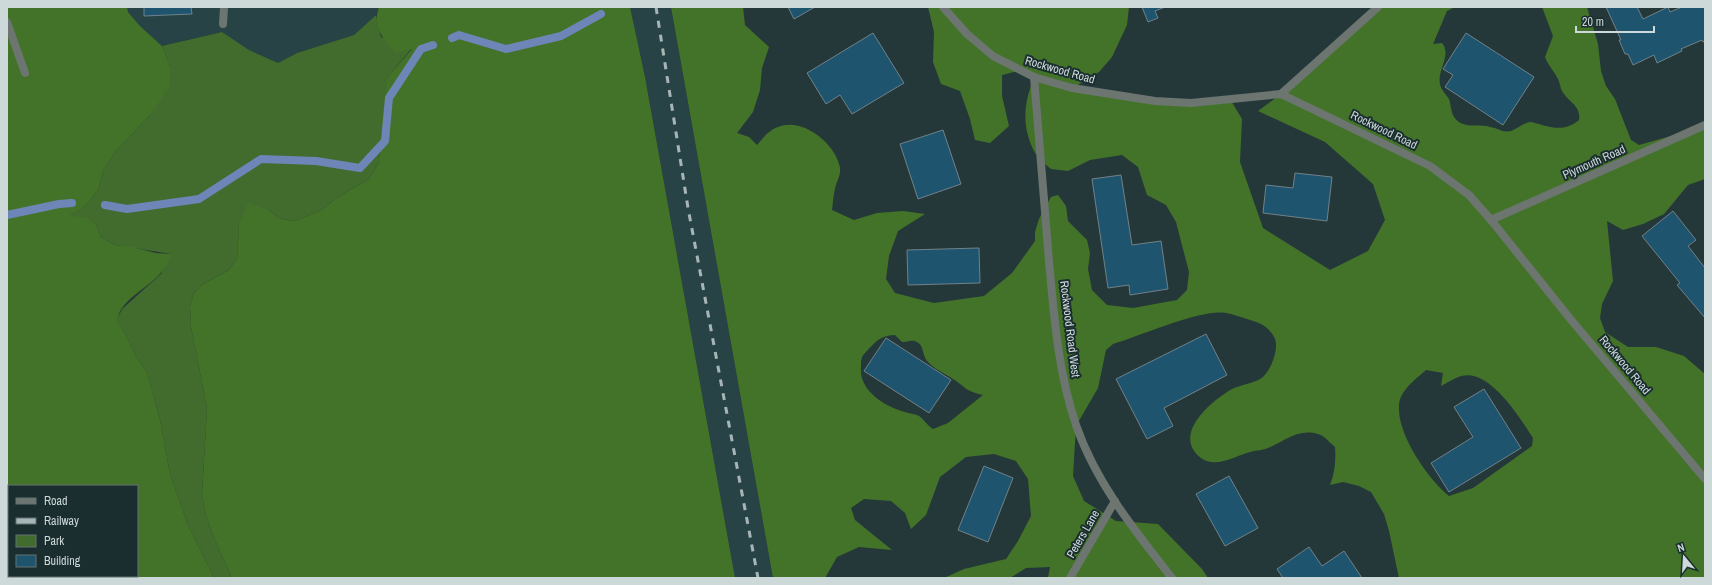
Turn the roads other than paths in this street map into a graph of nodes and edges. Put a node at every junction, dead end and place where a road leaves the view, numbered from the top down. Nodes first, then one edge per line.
1 (224, 7) edge
2 (943, 7) edge
3 (1378, 7) edge
4 (7, 22) edge
5 (223, 24) dead end
6 (25, 72) dead end
7 (1034, 77) junction
8 (1281, 94) junction
9 (1705, 125) edge
10 (1491, 220) junction
11 (1705, 479) edge
12 (1115, 501) junction
13 (1070, 578) edge
14 (1172, 578) edge

1 - 5 street
2 - 7 street, Rockwood Road
3 - 8 street
4 - 6 street
7 - 8 street, Rockwood Road
7 - 12 street, Rockwood Road West
8 - 10 street, Rockwood Road
9 - 10 street, Plymouth Road
10 - 11 street, Rockwood Road
12 - 13 street, Peters Lane
12 - 14 street, Rockwood Road West

